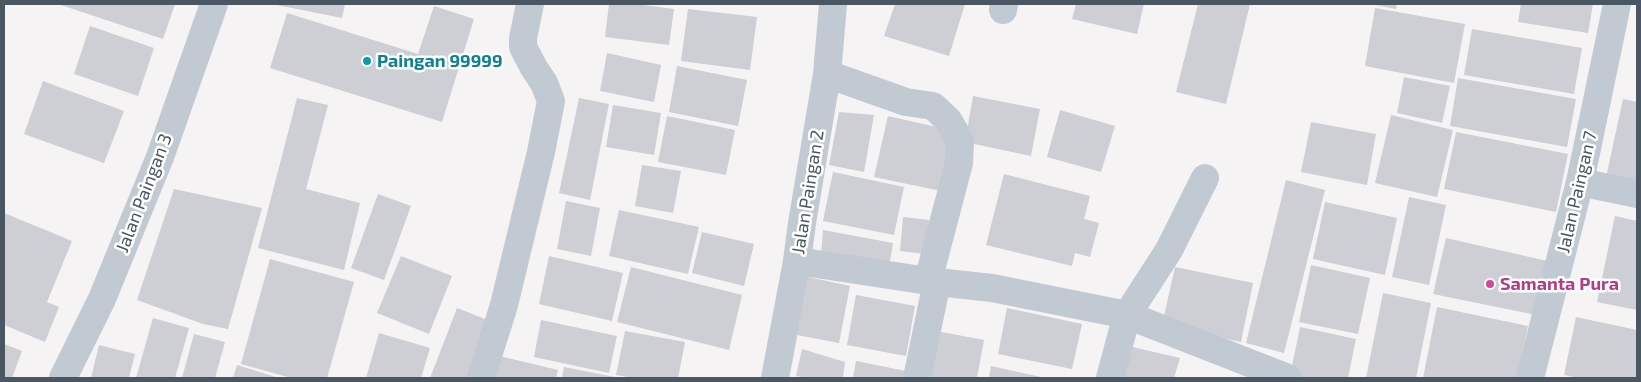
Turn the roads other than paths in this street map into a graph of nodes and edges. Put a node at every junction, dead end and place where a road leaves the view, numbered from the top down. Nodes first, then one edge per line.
1 (214, 4) edge
2 (530, 4) edge
3 (832, 4) edge
4 (1617, 4) edge
5 (828, 74) junction
6 (1205, 178) dead end
7 (1580, 182) junction
8 (1637, 194) edge
9 (797, 261) junction
10 (933, 282) junction
11 (1127, 315) junction
12 (63, 378) edge
13 (481, 378) edge
14 (774, 378) edge
15 (917, 378) edge
16 (1110, 378) edge
17 (1288, 378) edge
18 (1530, 378) edge

1 - 12 street, Jalan Paingan 3
2 - 13 street
3 - 5 street, Jalan Paingan 2
4 - 7 street, Jalan Paingan 7
5 - 9 street, Jalan Paingan 2
5 - 10 street
6 - 11 street
7 - 8 street
7 - 18 street, Jalan Paingan 7
9 - 10 street
9 - 14 street, Jalan Paingan 2
10 - 11 street
10 - 15 street
11 - 16 street
11 - 17 street

